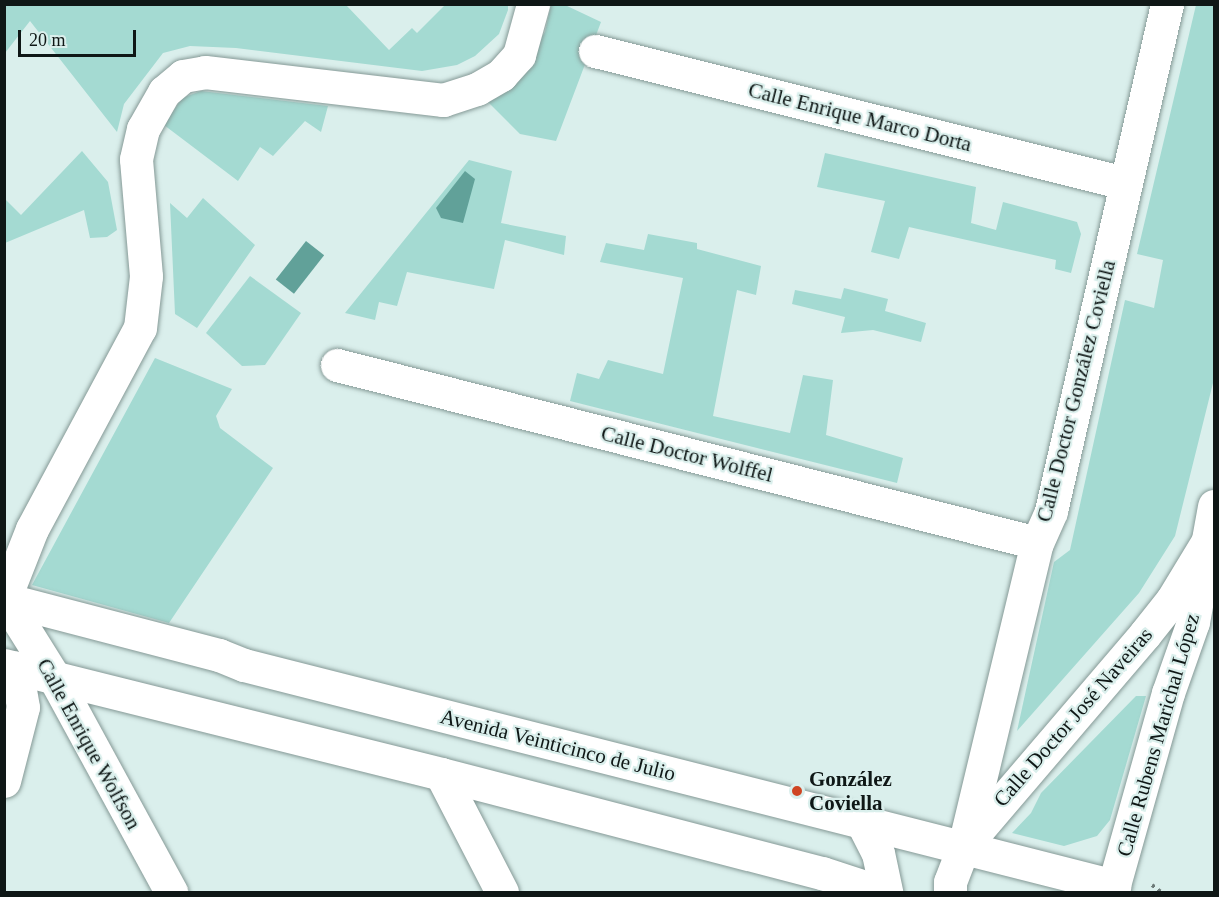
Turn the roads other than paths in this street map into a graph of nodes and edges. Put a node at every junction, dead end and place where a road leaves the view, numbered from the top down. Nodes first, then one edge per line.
1 (533, 4) edge
2 (1167, 4) edge
3 (595, 51) dead end
4 (1125, 183) junction
5 (337, 365) dead end
6 (1215, 506) edge
7 (1037, 543) junction
8 (1206, 544) junction
9 (5, 599) edge
10 (10, 667) edge
11 (1118, 667) junction
12 (54, 677) junction
13 (1168, 693) junction
14 (441, 774) junction
15 (4, 781) edge
16 (862, 822) junction
17 (964, 846) junction
18 (1113, 889) edge
19 (171, 892) edge
20 (502, 892) edge
21 (880, 892) edge
22 (886, 892) edge
23 (950, 892) edge

1 - 9 street
2 - 4 street, Calle Doctor González Coviella
3 - 4 street, Calle Enrique Marco Dorta
4 - 7 street, Calle Doctor González Coviella
5 - 7 street, Calle Doctor Wolffel
6 - 8 street, Calle Rubens Marichal López
7 - 17 street, Calle Doctor González Coviella
8 - 11 street, Calle Doctor José Naveiras
8 - 13 street, Calle Rubens Marichal López
9 - 12 street, Calle Enrique Wolfson
9 - 16 street, Avenida Veinticinco de Julio
10 - 12 street
10 - 15 street
11 - 13 street
11 - 17 street, Calle Doctor José Naveiras
12 - 14 street
12 - 19 street, Calle Enrique Wolfson
13 - 18 street, Calle Rubens Marichal López
14 - 20 street
14 - 21 street
16 - 17 street, Avenida Veinticinco de Julio
16 - 22 street
17 - 18 street, Avenida Veinticinco de Julio
17 - 23 street, Calle Doctor José Naveiras

